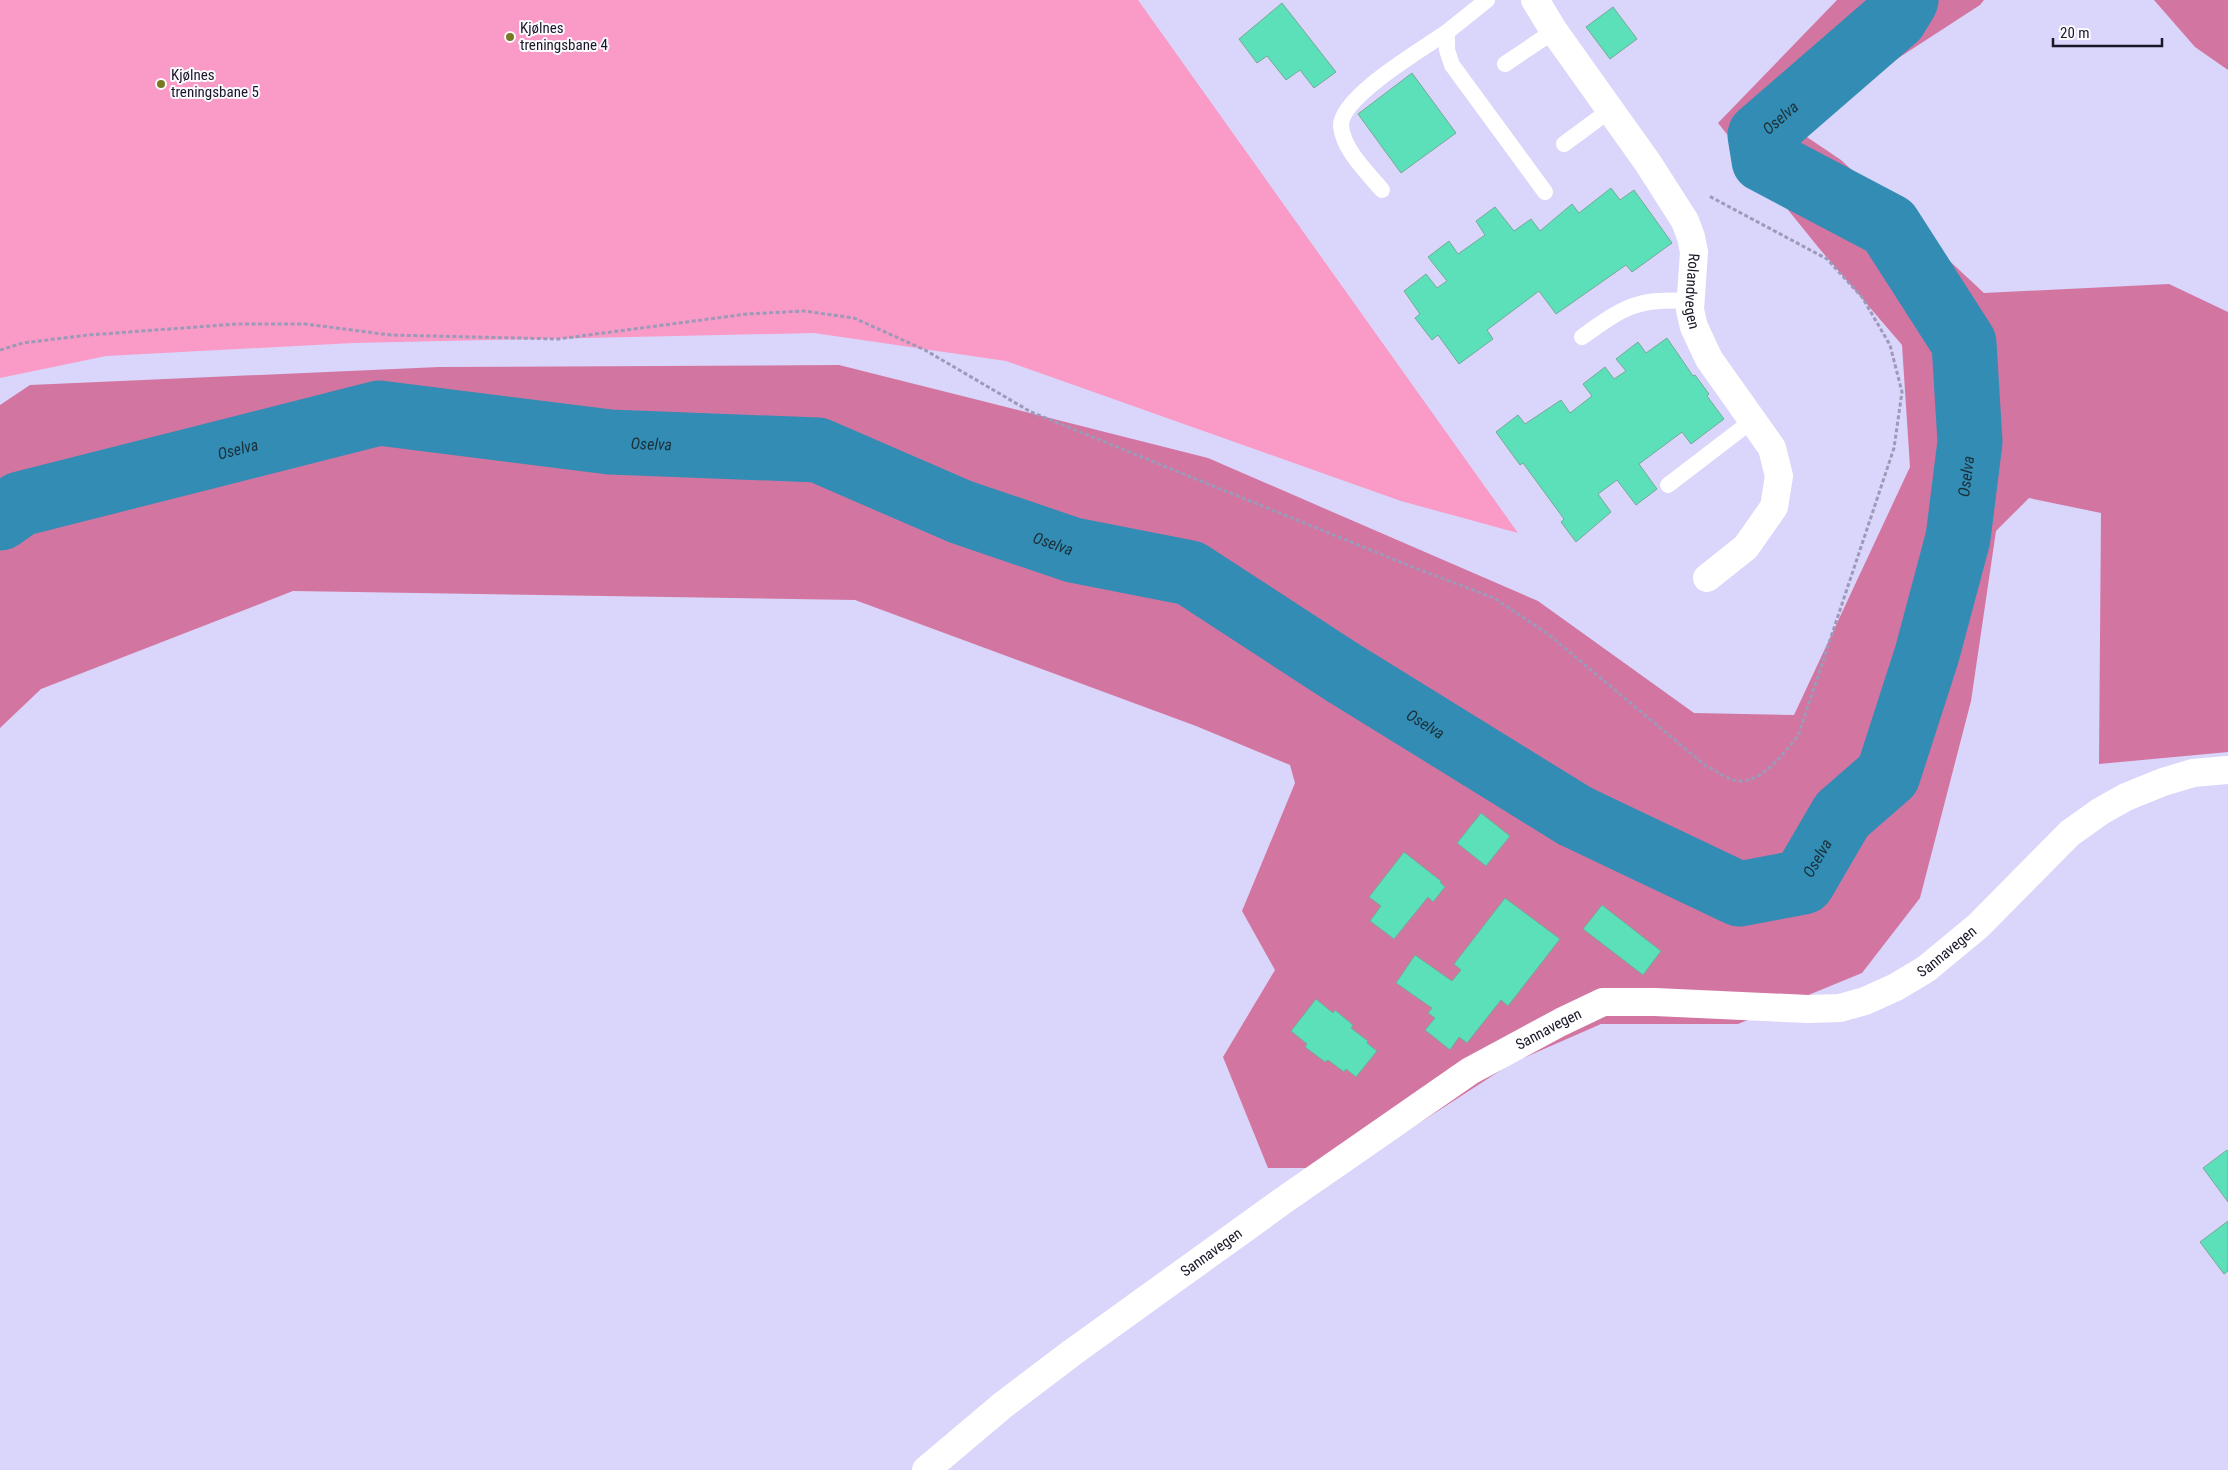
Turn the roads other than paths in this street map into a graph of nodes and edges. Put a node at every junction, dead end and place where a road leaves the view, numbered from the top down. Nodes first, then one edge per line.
1 (1487, 0) edge
2 (1535, 0) edge
3 (1554, 31) junction
4 (1447, 32) junction
5 (1505, 64) dead end
6 (1610, 110) junction
7 (1564, 144) dead end
8 (1382, 190) dead end
9 (1545, 192) dead end
10 (1691, 301) junction
11 (1582, 337) dead end
12 (1753, 420) junction
13 (1668, 485) dead end
14 (1707, 578) dead end
15 (2228, 770) edge
16 (926, 1470) edge

1 - 4 lane
2 - 3 street, Rolandvegen
3 - 5 lane
3 - 6 street, Rolandvegen
4 - 8 lane
4 - 9 lane
6 - 7 lane
6 - 10 street, Rolandvegen
10 - 11 lane
10 - 12 street, Rolandvegen
12 - 13 lane
12 - 14 street, Rolandvegen
15 - 16 street, Sannavegen

